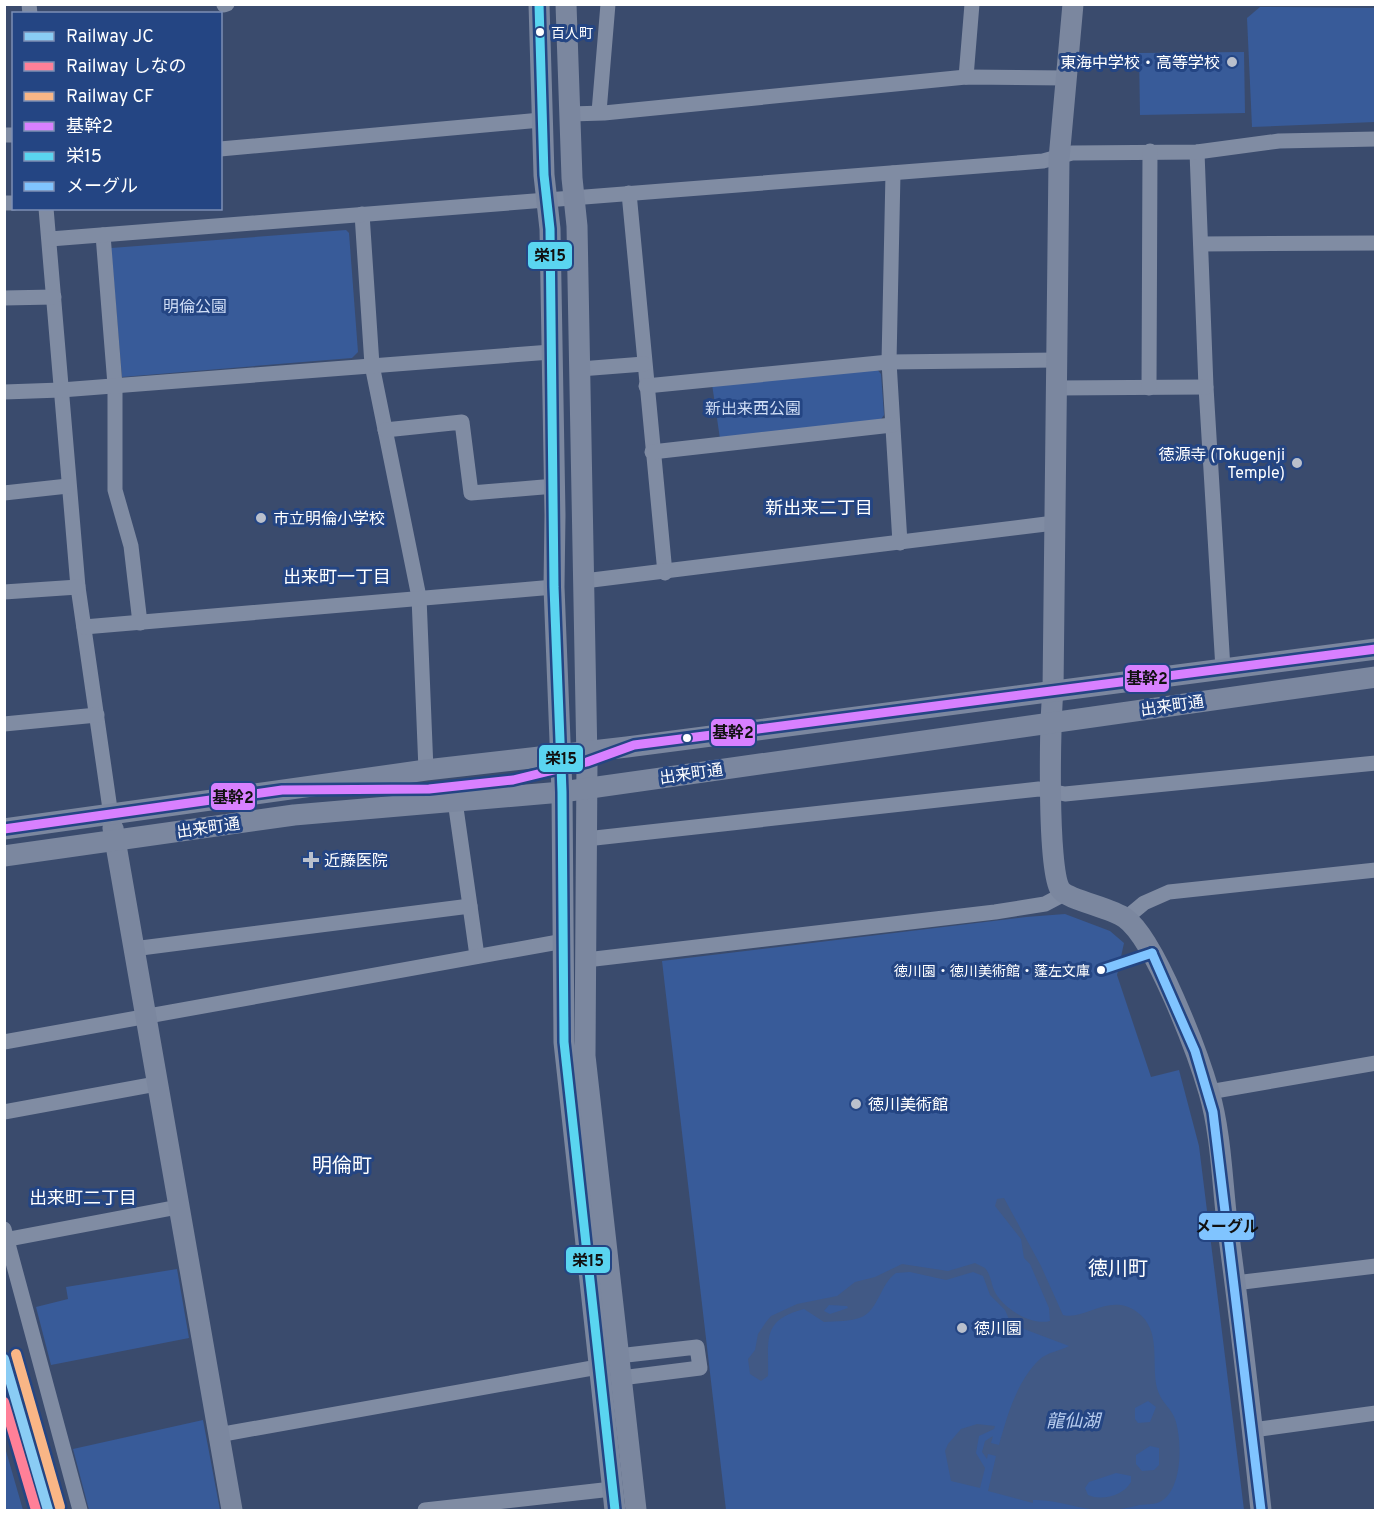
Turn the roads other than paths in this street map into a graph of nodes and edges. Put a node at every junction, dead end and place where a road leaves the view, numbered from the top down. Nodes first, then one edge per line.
1 (539, 4) edge
2 (566, 4) edge
3 (608, 4) edge
4 (972, 4) edge
5 (1073, 4) edge
6 (966, 77) junction
7 (1067, 78) junction
8 (599, 112) junction
9 (570, 114) junction
10 (542, 120) junction
11 (1376, 139) edge
12 (222, 149) edge
13 (1150, 151) junction
14 (1197, 152) junction
15 (1059, 159) junction
16 (893, 174) junction
17 (629, 193) junction
18 (574, 198) junction
19 (546, 200) junction
20 (46, 210) edge
21 (362, 214) junction
22 (103, 235) junction
23 (50, 239) junction
24 (1376, 243) edge
25 (1201, 244) junction
26 (54, 297) junction
27 (4, 298) edge
28 (551, 352) junction
29 (1056, 360) junction
30 (889, 362) junction
31 (644, 363) junction
32 (372, 365) junction
33 (580, 369) junction
34 (115, 386) junction
35 (646, 386) junction
36 (1206, 387) junction
37 (1056, 388) junction
38 (1149, 388) junction
39 (61, 390) junction
40 (4, 392) edge
41 (892, 425) junction
42 (385, 429) junction
43 (652, 452) junction
44 (68, 486) junction
45 (555, 486) junction
46 (4, 493) edge
47 (1054, 523) junction
48 (900, 543) junction
49 (665, 573) junction
50 (584, 581) junction
51 (78, 587) junction
52 (554, 587) junction
53 (4, 592) edge
54 (419, 597) junction
55 (140, 623) junction
56 (84, 627) junction
57 (1376, 649) edge
58 (1223, 669) junction
59 (1376, 677) edge
60 (1053, 691) junction
61 (97, 715) junction
62 (1050, 721) junction
63 (4, 724) edge
64 (587, 751) junction
65 (560, 753) junction
66 (1376, 763) edge
67 (426, 770) junction
68 (587, 788) junction
69 (562, 792) junction
70 (1052, 792) junction
71 (455, 801) junction
72 (111, 816) junction
73 (4, 829) edge
74 (586, 839) junction
75 (115, 841) junction
76 (4, 856) edge
77 (1376, 870) edge
78 (1064, 894) junction
79 (470, 906) junction
80 (1126, 918) junction
81 (564, 941) junction
82 (133, 949) junction
83 (477, 956) junction
84 (586, 960) junction
85 (144, 1015) junction
86 (4, 1042) edge
87 (1376, 1064) edge
88 (156, 1084) junction
89 (1209, 1092) junction
90 (4, 1112) edge
91 (178, 1207) junction
92 (5, 1236) edge
93 (1376, 1266) edge
94 (1235, 1283) junction
95 (618, 1356) junction
96 (598, 1366) junction
97 (621, 1378) junction
98 (1376, 1413) edge
99 (1253, 1430) junction
100 (218, 1435) junction
101 (612, 1489) junction
102 (80, 1510) edge
103 (232, 1510) edge
104 (425, 1510) edge
105 (615, 1510) edge
106 (636, 1510) edge
107 (1261, 1510) edge

1 - 10 street
2 - 9 street
3 - 8 street
4 - 6 street
5 - 7 street
6 - 7 street
6 - 8 street
7 - 15 street
8 - 9 street
9 - 18 street
10 - 12 street
10 - 19 street
11 - 14 street
13 - 14 street
13 - 15 street
13 - 38 street
14 - 25 street
15 - 16 street
15 - 29 street
16 - 17 street
16 - 30 street
17 - 18 street
17 - 31 street
18 - 19 street
18 - 33 street
19 - 21 street
19 - 28 street
20 - 23 street
21 - 22 street
21 - 32 street
22 - 23 street
22 - 34 street
23 - 26 street
24 - 25 street
25 - 36 street
26 - 27 street
26 - 39 street
28 - 32 street
28 - 45 street
29 - 30 street
29 - 37 street
30 - 35 street
30 - 41 street
31 - 33 street
31 - 35 street
32 - 34 street
32 - 42 street
33 - 50 street
34 - 39 street
34 - 55 street
35 - 43 street
36 - 38 street
36 - 58 street
37 - 38 street
37 - 47 street
39 - 40 street
39 - 44 street
41 - 43 street
41 - 48 street
42 - 45 street
42 - 54 street
43 - 49 street
44 - 46 street
44 - 51 street
45 - 52 street
47 - 48 street
47 - 60 street
48 - 49 street
49 - 50 street
50 - 64 street
51 - 53 street
51 - 56 street
52 - 54 street
52 - 65 street
54 - 55 street
54 - 67 street
55 - 56 street
56 - 61 street
57 - 58 street, 出来町通
58 - 60 street, 出来町通
59 - 62 street, 出来町通
60 - 62 street
60 - 64 street, 出来町通
61 - 63 street
61 - 72 street
62 - 68 street, 出来町通
62 - 70 street
64 - 65 street, 出来町通
64 - 68 street
65 - 67 street, 出来町通
65 - 69 street
66 - 70 street
67 - 72 street, 出来町通
68 - 69 street, 出来町通
68 - 74 street
69 - 71 street, 出来町通
69 - 81 street
70 - 74 street
70 - 78 street
71 - 75 street, 出来町通
71 - 79 street
72 - 73 street, 出来町通
72 - 75 street
74 - 84 street
75 - 76 street, 出来町通
75 - 82 street
77 - 80 street
78 - 80 street
78 - 84 street
79 - 82 street
79 - 83 street
80 - 89 street
81 - 83 street
81 - 96 street
82 - 85 street
83 - 85 street
84 - 95 street
85 - 86 street
85 - 88 street
87 - 89 street
88 - 90 street
88 - 91 street
89 - 94 street
91 - 92 street
91 - 100 street
92 - 102 street
93 - 94 street
94 - 99 street
95 - 97 street
95 - 97 street
96 - 100 street
96 - 101 street
97 - 106 street
98 - 99 street
99 - 107 street
100 - 103 street
101 - 104 street
101 - 105 street

